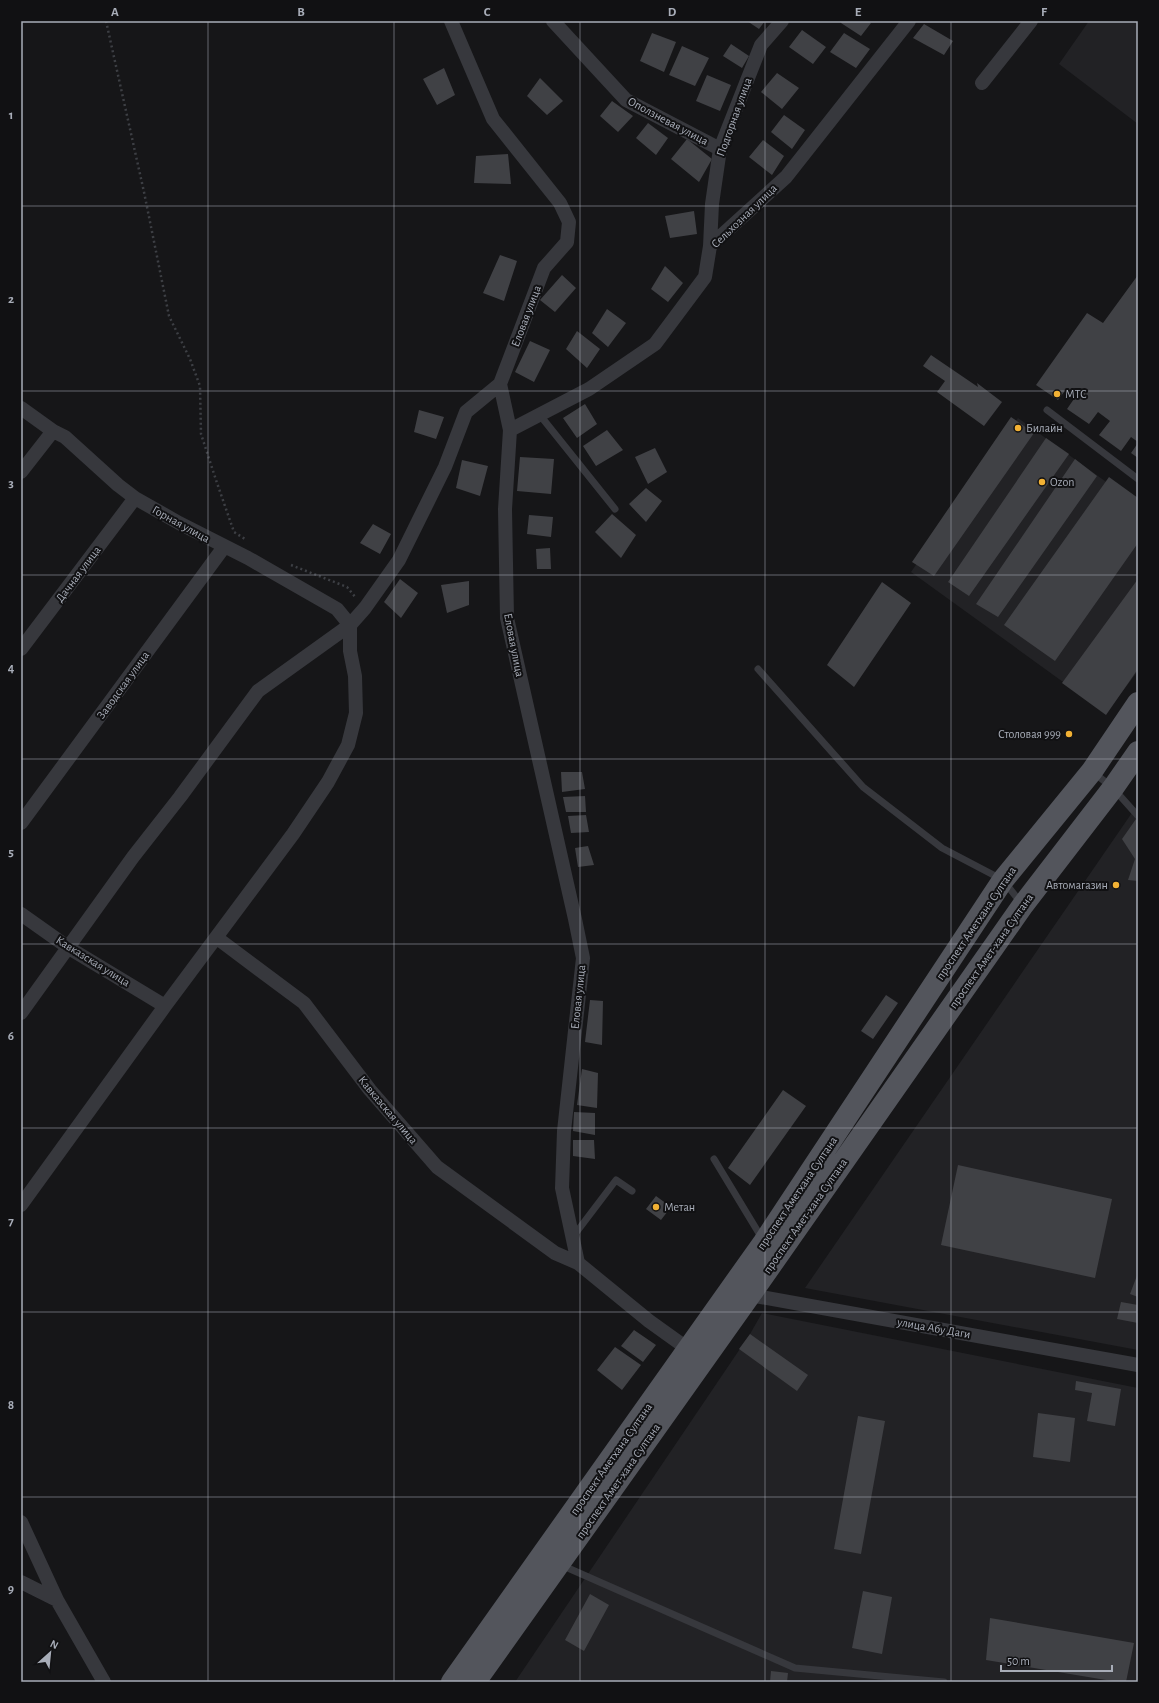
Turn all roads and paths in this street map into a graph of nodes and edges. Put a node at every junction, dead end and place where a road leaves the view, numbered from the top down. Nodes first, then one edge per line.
1 (106, 21) edge
2 (451, 21) edge
3 (553, 21) edge
4 (782, 21) edge
5 (910, 21) edge
6 (1030, 21) edge
7 (982, 83) dead end
8 (720, 149) junction
9 (710, 246) junction
10 (500, 384) junction
11 (21, 408) edge
12 (1047, 410) dead end
13 (539, 414) junction
14 (510, 430) junction
15 (53, 431) junction
16 (21, 472) edge
17 (1138, 479) edge
18 (135, 498) junction
19 (615, 509) dead end
20 (247, 540) dead end
21 (224, 547) junction
22 (287, 563) dead end
23 (365, 608) junction
24 (350, 625) junction
25 (21, 649) edge
26 (758, 669) dead end
27 (1138, 702) edge
28 (1138, 752) edge
29 (1092, 770) junction
30 (1113, 788) junction
31 (1138, 816) edge
32 (21, 822) edge
33 (1003, 880) junction
34 (1023, 905) junction
35 (21, 914) edge
36 (217, 938) junction
37 (69, 948) junction
38 (165, 1006) junction
39 (21, 1013) edge
40 (714, 1159) dead end
41 (632, 1191) dead end
42 (21, 1204) edge
43 (572, 1238) junction
44 (769, 1252) junction
45 (578, 1263) junction
46 (744, 1287) junction
47 (696, 1355) junction
48 (1138, 1365) edge
49 (21, 1522) edge
50 (553, 1556) junction
51 (21, 1582) edge
52 (57, 1600) junction
53 (104, 1682) edge
54 (452, 1682) edge
55 (474, 1682) edge
56 (944, 1682) edge

1 - 20 path
2 - 10 street, Еловая улица
3 - 8 street, Оползневая улица
4 - 8 street, Подгорная улица
5 - 9 street, Сельхозная улица
6 - 7 street
8 - 9 street, Подгорная улица
9 - 13 street, Сельхозная улица
10 - 14 street, Еловая улица
10 - 23 street
11 - 15 street, Горная улица
12 - 17 lane
13 - 14 street, Сельхозная улица
13 - 19 lane
14 - 43 street, Еловая улица
15 - 16 street
15 - 18 street, Горная улица
18 - 21 street, Горная улица
18 - 25 street, Дачная улица
21 - 24 street, Горная улица
21 - 32 street, Заводская улица
22 - 23 path
23 - 24 street
24 - 36 street
24 - 37 street
26 - 33 lane
27 - 29 main road, проспект Аметхана Султана
28 - 30 main road, проспект Амет-хана Султана
29 - 30 lane
29 - 33 main road, проспект Аметхана Султана
30 - 31 lane
30 - 34 main road, проспект Амет-хана Султана
33 - 34 lane
33 - 44 main road, проспект Аметхана Султана
34 - 44 main road, проспект Амет-хана Султана
35 - 37 street, Кавказская улица
36 - 38 street
36 - 45 street, Кавказская улица
37 - 38 street, Кавказская улица
37 - 39 street
38 - 42 street
40 - 44 lane
41 - 43 lane
43 - 45 street, Еловая улица
44 - 46 main road, проспект Амет-хана Султана
45 - 47 street, Кавказская улица
46 - 47 main road, проспект Амет-хана Султана
46 - 48 street, улица Абу Даги
47 - 50 main road, проспект Амет-хана Султана
49 - 52 street
50 - 54 main road
50 - 55 main road, проспект Амет-хана Султана
50 - 56 lane
51 - 52 street
52 - 53 street

